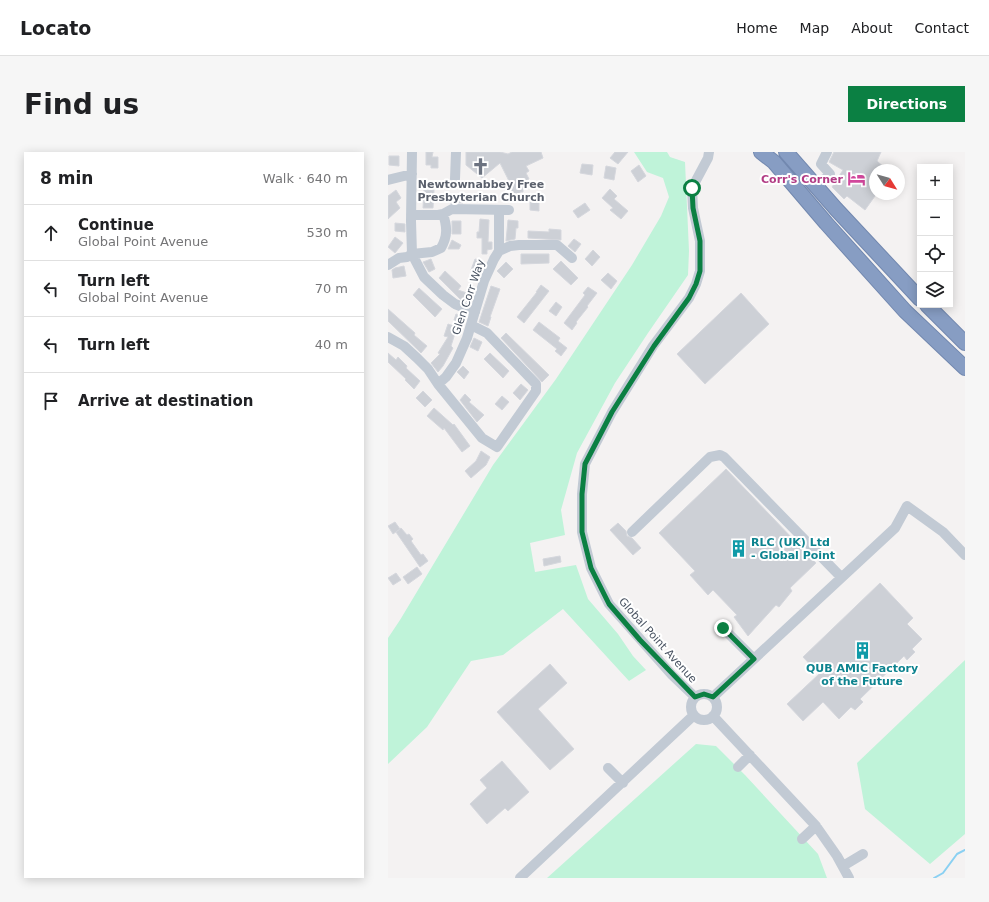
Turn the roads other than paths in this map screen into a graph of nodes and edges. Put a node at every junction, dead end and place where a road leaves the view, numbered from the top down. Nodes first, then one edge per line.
1 (412, 152) edge
2 (456, 152) edge
3 (716, 152) edge
4 (761, 152) edge
5 (786, 152) edge
6 (827, 152) edge
7 (708, 155) edge
8 (412, 174) junction
9 (456, 179) dead end
10 (388, 180) edge
11 (816, 187) junction
12 (443, 214) junction
13 (411, 215) junction
14 (499, 251) junction
15 (412, 254) junction
16 (572, 258) dead end
17 (388, 265) edge
18 (917, 296) edge
19 (929, 308) edge
20 (475, 312) junction
21 (471, 325) junction
22 (388, 337) edge
23 (965, 342) edge
24 (965, 368) edge
25 (438, 384) junction
26 (632, 532) dead end
27 (965, 555) edge
28 (840, 578) junction
29 (723, 628) dead end
30 (754, 659) junction
31 (695, 697) junction
32 (713, 697) junction
33 (694, 715) junction
34 (713, 716) junction
35 (750, 756) junction
36 (738, 767) dead end
37 (608, 768) dead end
38 (623, 783) junction
39 (816, 826) junction
40 (802, 840) dead end
41 (863, 854) dead end
42 (843, 866) junction
43 (520, 878) edge
44 (849, 878) edge

1 - 8 street
2 - 9 street
3 - 7 street, Global Point Avenue
4 - 24 highway
5 - 11 highway
6 - 11 street
7 - 31 street, Global Point Avenue
8 - 10 street
8 - 13 street
11 - 18 highway
12 - 13 street
12 - 14 street, Glen Corr Way
12 - 15 street
13 - 15 street
14 - 16 street
14 - 20 street, Glen Corr Way
15 - 17 street
15 - 20 street
19 - 23 highway
20 - 21 street, Glen Corr Way
21 - 25 street, Glen Corr Way
21 - 25 street
22 - 25 street
26 - 28 street
27 - 28 street
28 - 30 street
29 - 30 street
30 - 32 street
31 - 32 street, Global Point Avenue
31 - 33 street, Global Point Avenue
32 - 34 street
33 - 34 street
33 - 38 street
34 - 35 street
35 - 36 street
35 - 39 street
37 - 38 street
38 - 43 street
39 - 40 street
39 - 42 street
41 - 42 street
42 - 44 street

